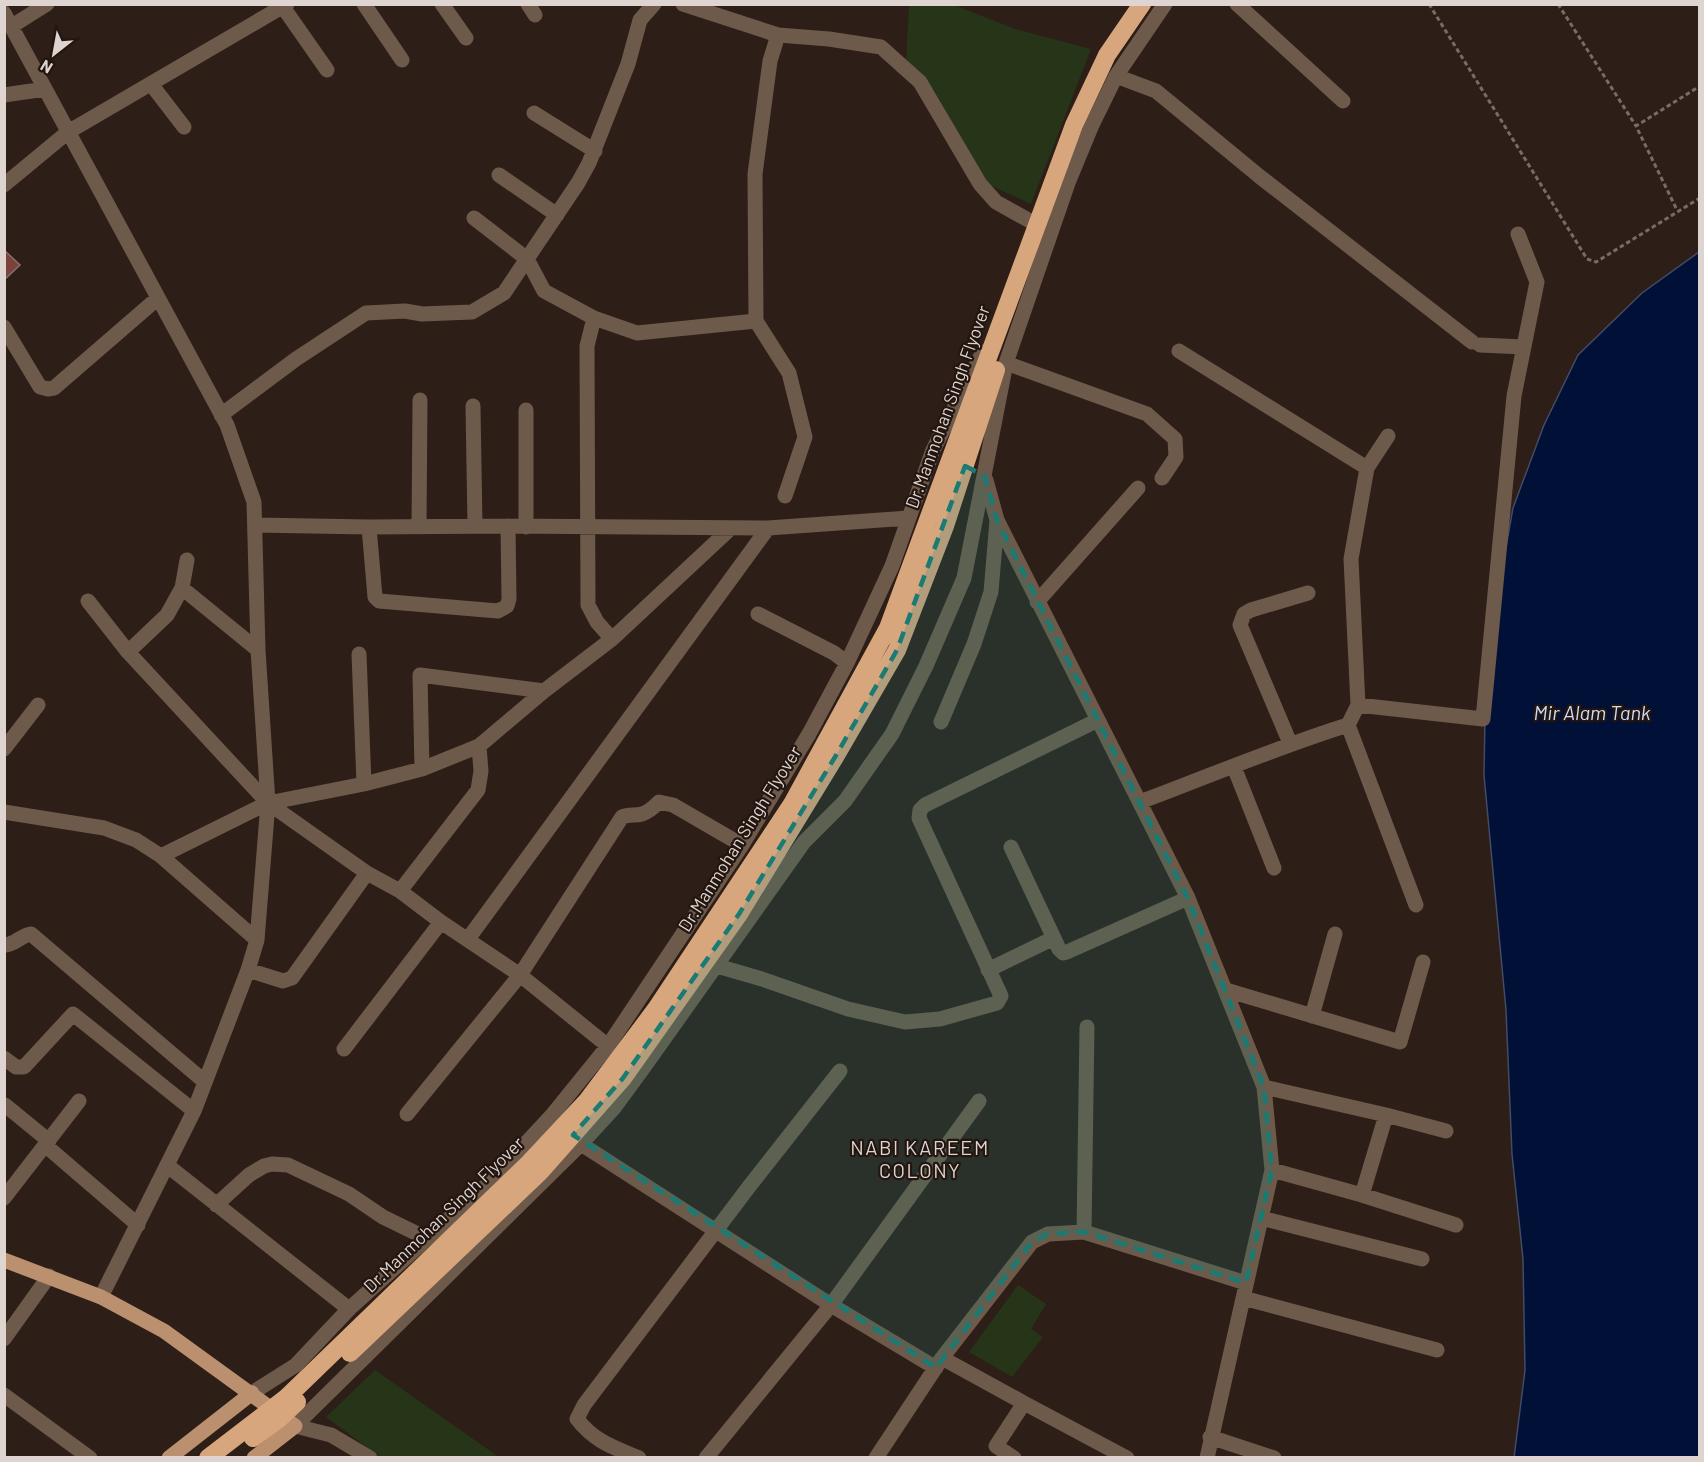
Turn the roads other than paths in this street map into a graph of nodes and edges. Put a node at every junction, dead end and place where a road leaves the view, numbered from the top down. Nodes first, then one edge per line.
1 (47, 4) edge
2 (364, 4) edge
3 (442, 4) edge
4 (654, 4) edge
5 (682, 4) edge
6 (1135, 4) edge
7 (1142, 4) edge
8 (1156, 4) edge
9 (1165, 4) edge
10 (1237, 4) edge
11 (285, 5) edge
12 (8, 19) edge
13 (778, 35) junction
14 (466, 38) dead end
15 (402, 60) dead end
16 (327, 70) dead end
17 (1116, 76) junction
18 (151, 84) junction
19 (45, 89) junction
20 (4, 95) edge
21 (1343, 101) dead end
22 (534, 113) dead end
23 (184, 127) dead end
24 (68, 132) junction
25 (595, 151) junction
26 (499, 175) dead end
27 (4, 185) edge
28 (557, 215) junction
29 (474, 218) dead end
30 (1030, 221) junction
31 (1518, 234) dead end
32 (527, 259) junction
33 (158, 298) junction
34 (594, 318) junction
35 (756, 321) junction
36 (4, 327) edge
37 (1524, 347) junction
38 (1179, 351) dead end
39 (1006, 363) junction
40 (420, 400) dead end
41 (473, 406) dead end
42 (526, 410) dead end
43 (221, 415) junction
44 (1388, 436) dead end
45 (933, 450) junction
46 (1367, 468) junction
47 (985, 476) junction
48 (1162, 478) dead end
49 (1138, 488) dead end
50 (785, 496) dead end
51 (909, 518) junction
52 (997, 520) junction
53 (255, 525) junction
54 (475, 526) junction
55 (508, 526) junction
56 (588, 526) junction
57 (369, 527) junction
58 (419, 527) junction
59 (526, 527) junction
60 (731, 528) junction
61 (768, 528) junction
62 (187, 560) dead end
63 (182, 588) junction
64 (1308, 593) dead end
65 (88, 601) dead end
66 (1037, 602) junction
67 (758, 614) dead end
68 (612, 639) junction
69 (258, 650) junction
70 (128, 652) junction
71 (359, 654) dead end
72 (847, 663) junction
73 (544, 691) junction
74 (38, 705) dead end
75 (1358, 705) junction
76 (1098, 720) junction
77 (941, 722) dead end
78 (1348, 724) junction
79 (1290, 743) junction
80 (479, 746) junction
81 (4, 749) edge
82 (1234, 767) junction
83 (422, 769) junction
84 (364, 784) junction
85 (1140, 802) junction
86 (268, 803) junction
87 (4, 812) edge
88 (742, 845) junction
89 (1011, 847) dead end
90 (161, 856) junction
91 (1274, 868) dead end
92 (367, 873) junction
93 (400, 891) junction
94 (1188, 898) junction
95 (1416, 905) dead end
96 (441, 922) junction
97 (1335, 934) dead end
98 (1054, 938) junction
99 (468, 939) junction
100 (257, 940) junction
101 (4, 945) edge
102 (1424, 962) dead end
103 (717, 966) junction
104 (248, 970) junction
105 (988, 970) junction
106 (520, 975) junction
107 (1226, 990) junction
108 (1312, 1016) junction
109 (1087, 1027) dead end
110 (608, 1046) junction
111 (344, 1049) dead end
112 (4, 1058) edge
113 (840, 1071) dead end
114 (205, 1082) junction
115 (1264, 1088) junction
116 (79, 1101) dead end
117 (979, 1101) dead end
118 (4, 1106) edge
119 (194, 1111) junction
120 (407, 1114) dead end
121 (553, 1114) junction
122 (1386, 1115) junction
123 (1446, 1131) dead end
124 (47, 1143) junction
125 (581, 1144) junction
126 (168, 1166) junction
127 (1272, 1170) junction
128 (10, 1180) edge
129 (1362, 1195) junction
130 (4, 1198) edge
131 (216, 1205) junction
132 (1261, 1218) junction
133 (138, 1225) junction
134 (1456, 1225) dead end
135 (717, 1232) junction
136 (1084, 1232) junction
137 (426, 1238) junction
138 (1422, 1259) dead end
139 (4, 1260) edge
140 (49, 1276) junction
141 (1245, 1291) junction
142 (101, 1297) junction
143 (831, 1305) junction
144 (349, 1309) junction
145 (4, 1340) edge
146 (1437, 1350) dead end
147 (939, 1363) junction
148 (252, 1393) junction
149 (4, 1395) edge
150 (1024, 1403) junction
151 (295, 1426) junction
152 (1210, 1437) junction
153 (991, 1452) edge
154 (90, 1458) edge
155 (169, 1458) edge
156 (208, 1458) edge
157 (226, 1458) edge
158 (254, 1458) edge
159 (370, 1458) edge
160 (639, 1458) edge
161 (706, 1458) edge
162 (876, 1458) edge
163 (1014, 1458) edge
164 (1127, 1458) edge
165 (1206, 1458) edge
166 (1274, 1458) edge

1 - 12 street
2 - 15 street
3 - 14 street
4 - 25 street
5 - 13 street
6 - 30 street
7 - 156 highway, Dr.Manmohan Singh Flyover, bridge
8 - 157 highway, Dr.Manmohan Singh Flyover, bridge
9 - 17 street
10 - 21 street
11 - 16 street
11 - 18 street
12 - 19 street
13 - 30 street
13 - 35 street
17 - 37 street
17 - 39 street
18 - 23 street
18 - 24 street
19 - 20 street
19 - 24 street
22 - 25 street
24 - 27 street
24 - 33 street
25 - 28 street
26 - 28 street
28 - 32 street
29 - 32 street
30 - 45 street
31 - 37 street
32 - 34 street
32 - 43 street
33 - 36 street
33 - 43 street
34 - 35 street
34 - 56 street
35 - 50 street
37 - 75 street
38 - 46 street
39 - 47 street
39 - 48 street
40 - 58 street
41 - 54 street
42 - 59 street
43 - 53 street
44 - 46 street
45 - 47 street
45 - 51 street
46 - 75 street
47 - 52 street
47 - 103 street
49 - 66 street
51 - 61 street
51 - 72 street
52 - 66 street
52 - 77 street
53 - 57 street
53 - 69 street
54 - 55 street
54 - 58 street
55 - 57 street
55 - 59 street
56 - 59 street
56 - 60 street
56 - 68 street
57 - 58 street
60 - 61 street
60 - 68 street
61 - 99 street
62 - 63 street
63 - 69 street
63 - 70 street
64 - 79 street
65 - 70 street
66 - 76 street
67 - 72 street
68 - 73 street
69 - 86 street
70 - 86 street
71 - 84 street
72 - 88 street
73 - 80 street
73 - 83 street
74 - 81 street
75 - 78 street
76 - 85 street
76 - 105 street
78 - 79 street
78 - 95 street
79 - 82 street
80 - 83 street
80 - 93 street
82 - 85 street
82 - 91 street
83 - 84 street
84 - 86 street
85 - 94 street
86 - 90 street
86 - 92 street
86 - 100 street
87 - 90 street
88 - 106 street
88 - 110 street
89 - 98 street
90 - 100 street
92 - 93 street
92 - 104 street
93 - 96 street
94 - 98 street
94 - 107 street
96 - 99 street
96 - 111 street
97 - 108 street
98 - 105 street
99 - 106 street
100 - 104 street
101 - 114 street
102 - 108 street
103 - 105 street
103 - 125 street
104 - 114 street
106 - 110 street
106 - 120 street
107 - 108 street
107 - 115 street
109 - 136 street
110 - 121 street
112 - 119 street
113 - 135 street
114 - 119 street
115 - 122 street
115 - 127 street
116 - 124 street
117 - 143 street
118 - 124 street
119 - 126 street
121 - 125 street
121 - 137 street
122 - 123 street
122 - 129 street
124 - 128 street
124 - 133 street
125 - 135 street
125 - 151 street
126 - 131 street
126 - 133 street
127 - 129 street
127 - 132 street
128 - 130 street
129 - 134 street
131 - 137 street
131 - 144 street
132 - 138 street
132 - 141 street
133 - 142 street
135 - 143 street
135 - 160 street
136 - 141 street
136 - 147 street
137 - 144 street
139 - 140 main road
140 - 142 main road
140 - 145 street
141 - 146 street
141 - 152 street
142 - 148 main road
143 - 147 street
143 - 161 street
144 - 148 street
147 - 150 street
147 - 162 street
148 - 151 main road
148 - 155 main road
149 - 154 street
150 - 153 street
150 - 164 street
151 - 158 main road
151 - 159 street
152 - 165 street
152 - 166 street
153 - 163 street

